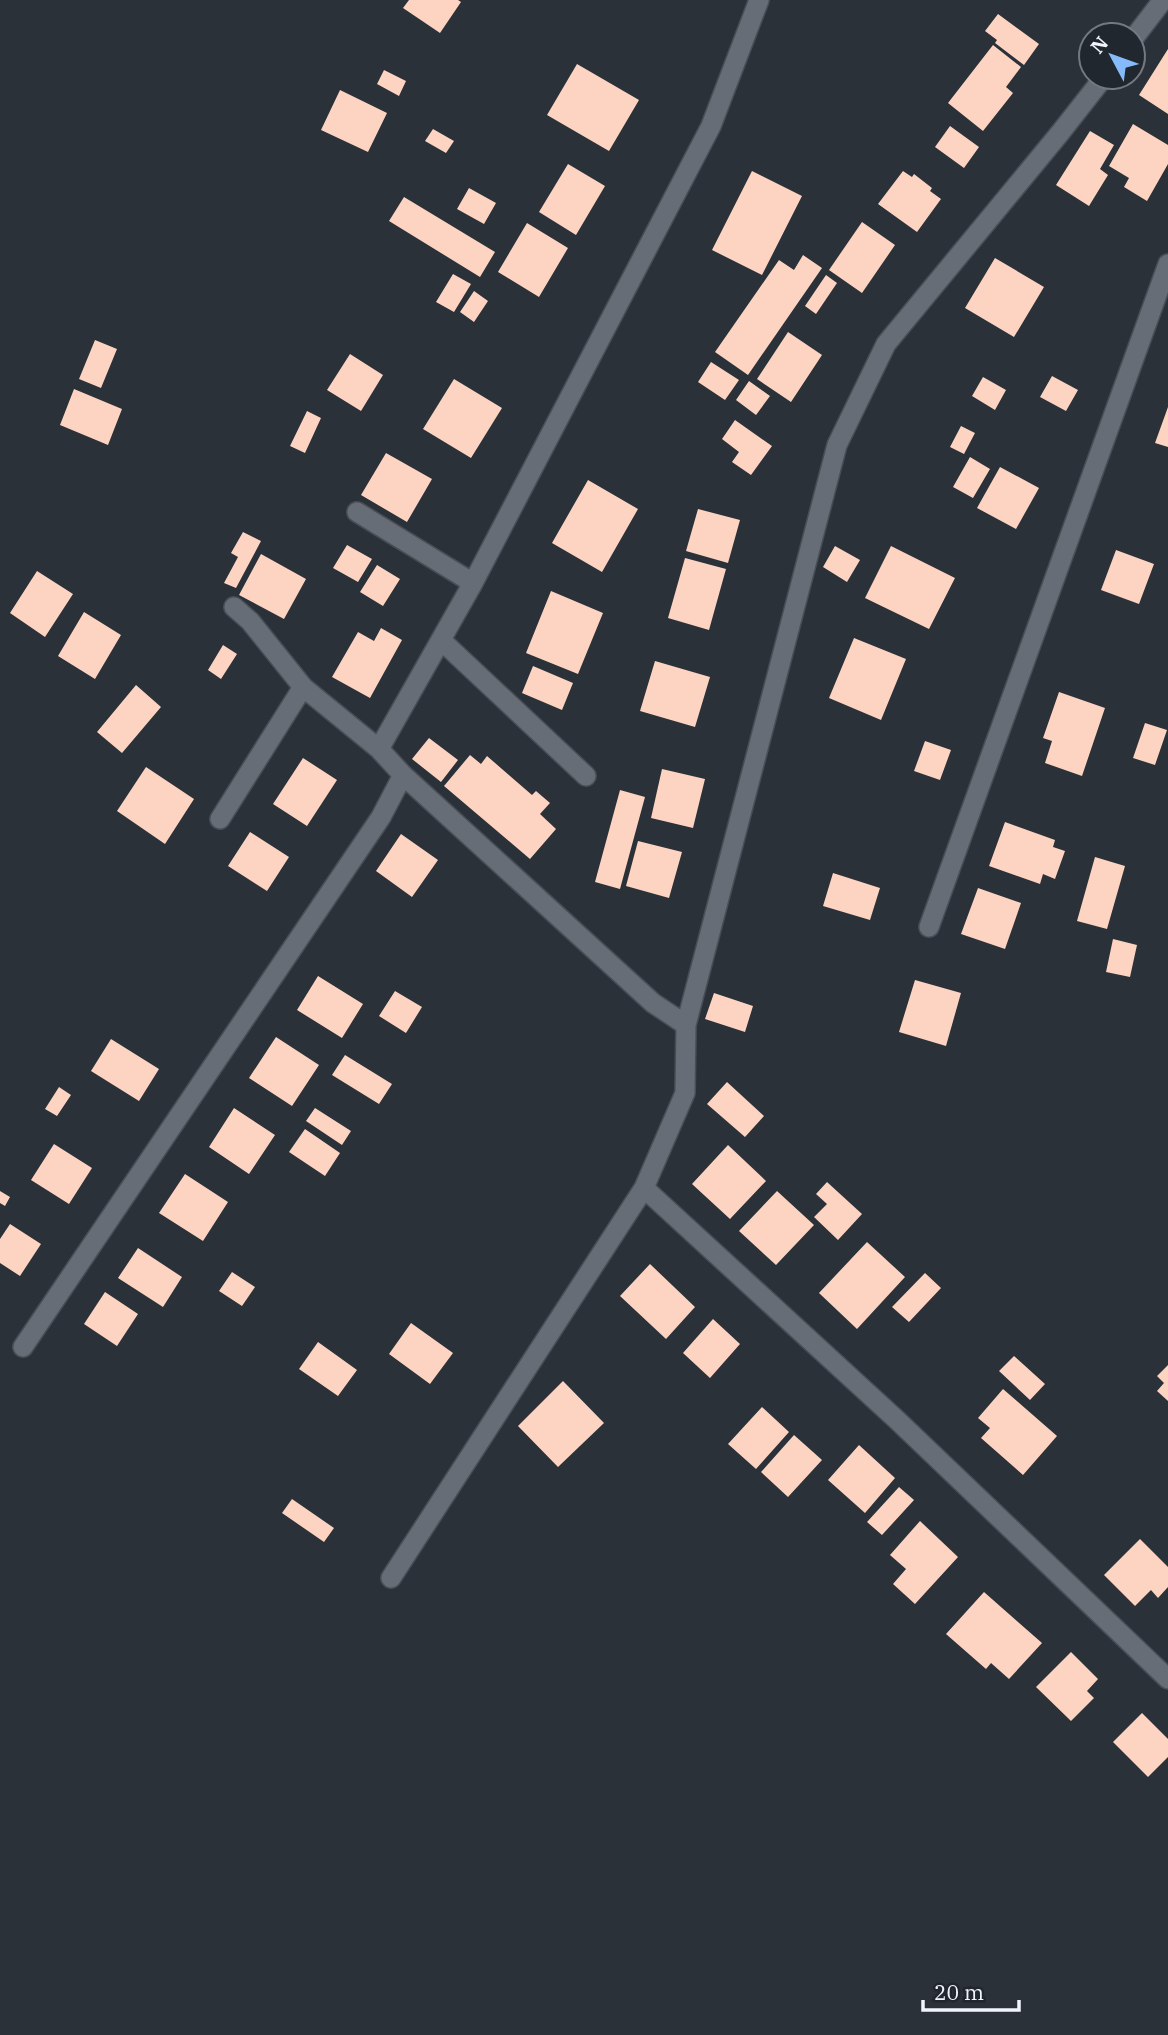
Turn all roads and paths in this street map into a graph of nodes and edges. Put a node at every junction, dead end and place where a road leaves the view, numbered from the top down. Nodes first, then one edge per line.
1 (759, 0) edge
2 (1163, 0) edge
3 (1147, 21) edge
4 (1093, 91) edge
5 (1168, 264) edge
6 (358, 512) dead end
7 (473, 583) junction
8 (234, 607) dead end
9 (442, 641) junction
10 (303, 687) junction
11 (379, 749) junction
12 (403, 775) junction
13 (586, 776) dead end
14 (220, 819) dead end
15 (929, 927) dead end
16 (686, 1024) junction
17 (644, 1188) junction
18 (23, 1347) dead end
19 (391, 1578) dead end
20 (1168, 1679) edge

1 - 7 street
2 - 3 street
4 - 16 street
5 - 15 street
6 - 7 street
7 - 9 street
8 - 10 street
9 - 11 street
9 - 13 street
10 - 11 street
10 - 14 street
11 - 12 street
12 - 16 street
12 - 18 street
16 - 17 street
17 - 19 street
17 - 20 street

